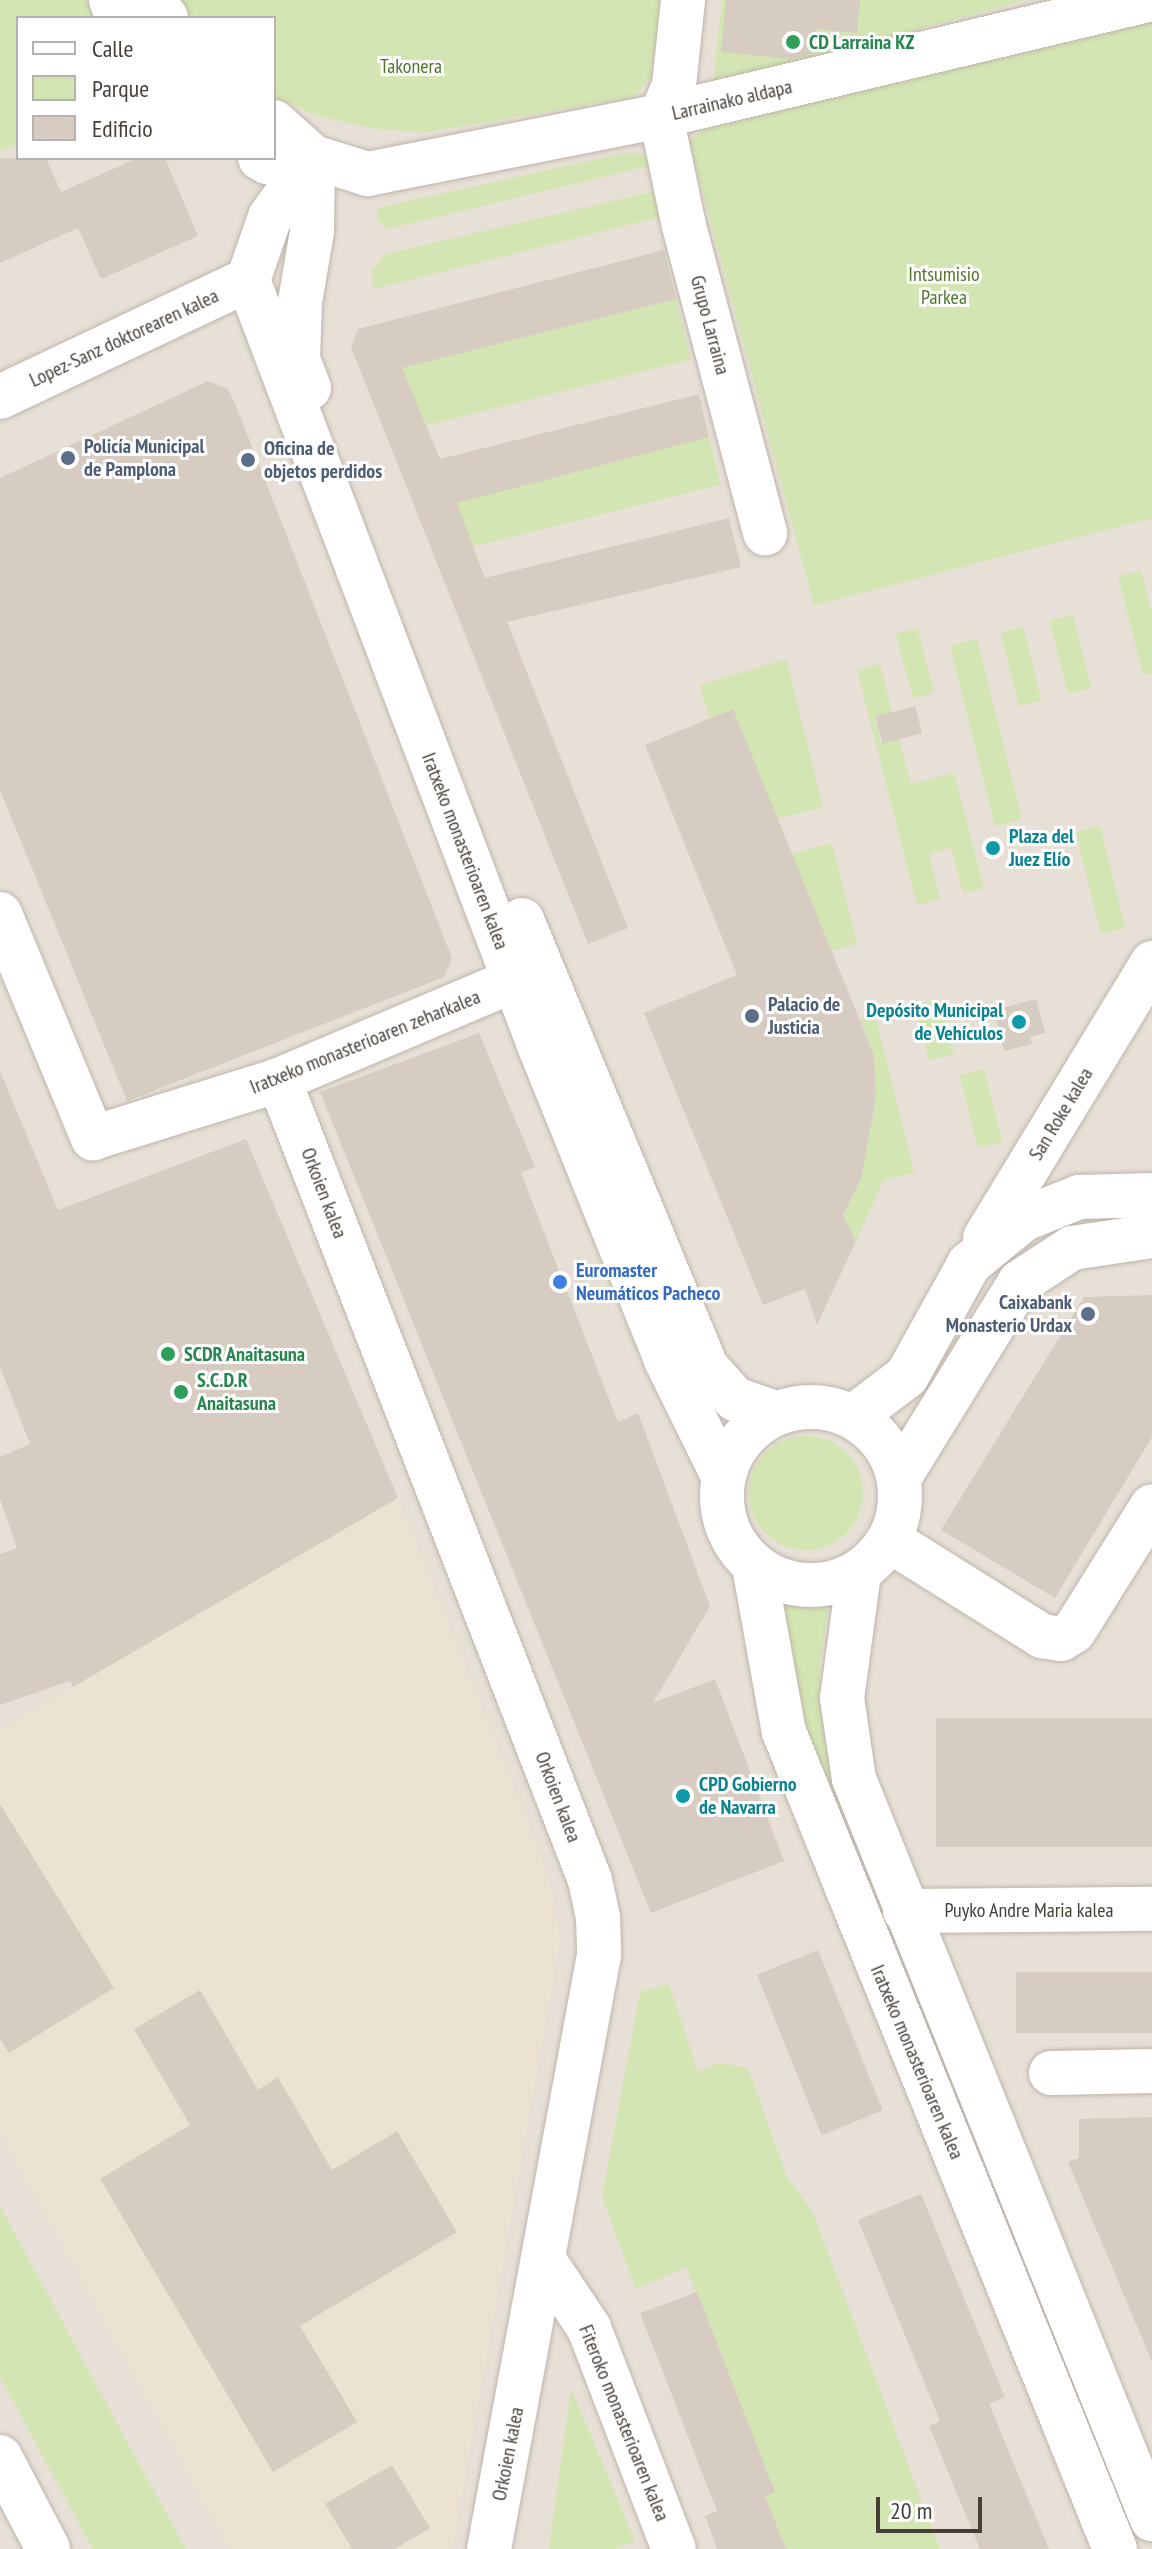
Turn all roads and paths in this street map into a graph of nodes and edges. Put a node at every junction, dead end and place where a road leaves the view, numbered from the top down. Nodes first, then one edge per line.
1 (683, 0) edge
2 (1148, 0) edge
3 (661, 116) junction
4 (276, 149) edge
5 (313, 157) junction
6 (268, 160) edge
7 (368, 174) junction
8 (270, 217) junction
9 (312, 232) junction
10 (248, 280) junction
11 (0, 397) edge
12 (765, 533) dead end
13 (0, 914) edge
14 (1152, 963) edge
15 (530, 975) junction
16 (279, 1080) junction
17 (1152, 1195) edge
18 (1152, 1236) edge
19 (969, 1264) junction
20 (775, 1413) junction
21 (853, 1417) junction
22 (723, 1476) junction
23 (899, 1478) junction
24 (1152, 1506) edge
25 (889, 1540) junction
26 (754, 1566) junction
27 (859, 1573) junction
28 (1152, 1909) edge
29 (905, 1911) junction
30 (1152, 2071) edge
31 (1051, 2073) dead end
32 (543, 2259) junction
33 (0, 2457) edge
34 (1152, 2519) edge
35 (48, 2549) edge
36 (489, 2549) edge
37 (674, 2549) edge
38 (1115, 2549) edge

1 - 3 street
2 - 3 street, Larrainako aldapa
3 - 7 street, Larrainako aldapa
3 - 12 street, Grupo Larraina
4 - 5 street, Larrainako aldapa
5 - 7 street, Larrainako aldapa
5 - 8 street
5 - 9 street, Iratxeko monasterioaren kalea
6 - 8 street
7 - 9 street
8 - 10 street
9 - 15 street, Iratxeko monasterioaren kalea
10 - 11 street, Lopez-Sanz doktorearen kalea
10 - 15 street, Iratxeko monasterioaren kalea
13 - 16 street, Iratxeko monasterioaren zeharkalea
14 - 19 street, San Roke kalea
15 - 16 street, Iratxeko monasterioaren zeharkalea
15 - 20 street, Iratxeko monasterioaren kalea
15 - 22 street, Iratxeko monasterioaren kalea
16 - 32 street, Orkoien kalea
17 - 19 street
18 - 23 street
19 - 21 street, San Roke kalea
20 - 21 street
20 - 22 street
21 - 23 street
22 - 26 street
23 - 25 street
24 - 25 street
25 - 27 street
26 - 27 street
26 - 38 street, Iratxeko monasterioaren kalea
27 - 29 street
28 - 29 street, Puyko Andre Maria kalea
29 - 34 street
30 - 31 street
32 - 36 street, Orkoien kalea
32 - 37 street, Fiteroko monasterioaren kalea
33 - 35 street

